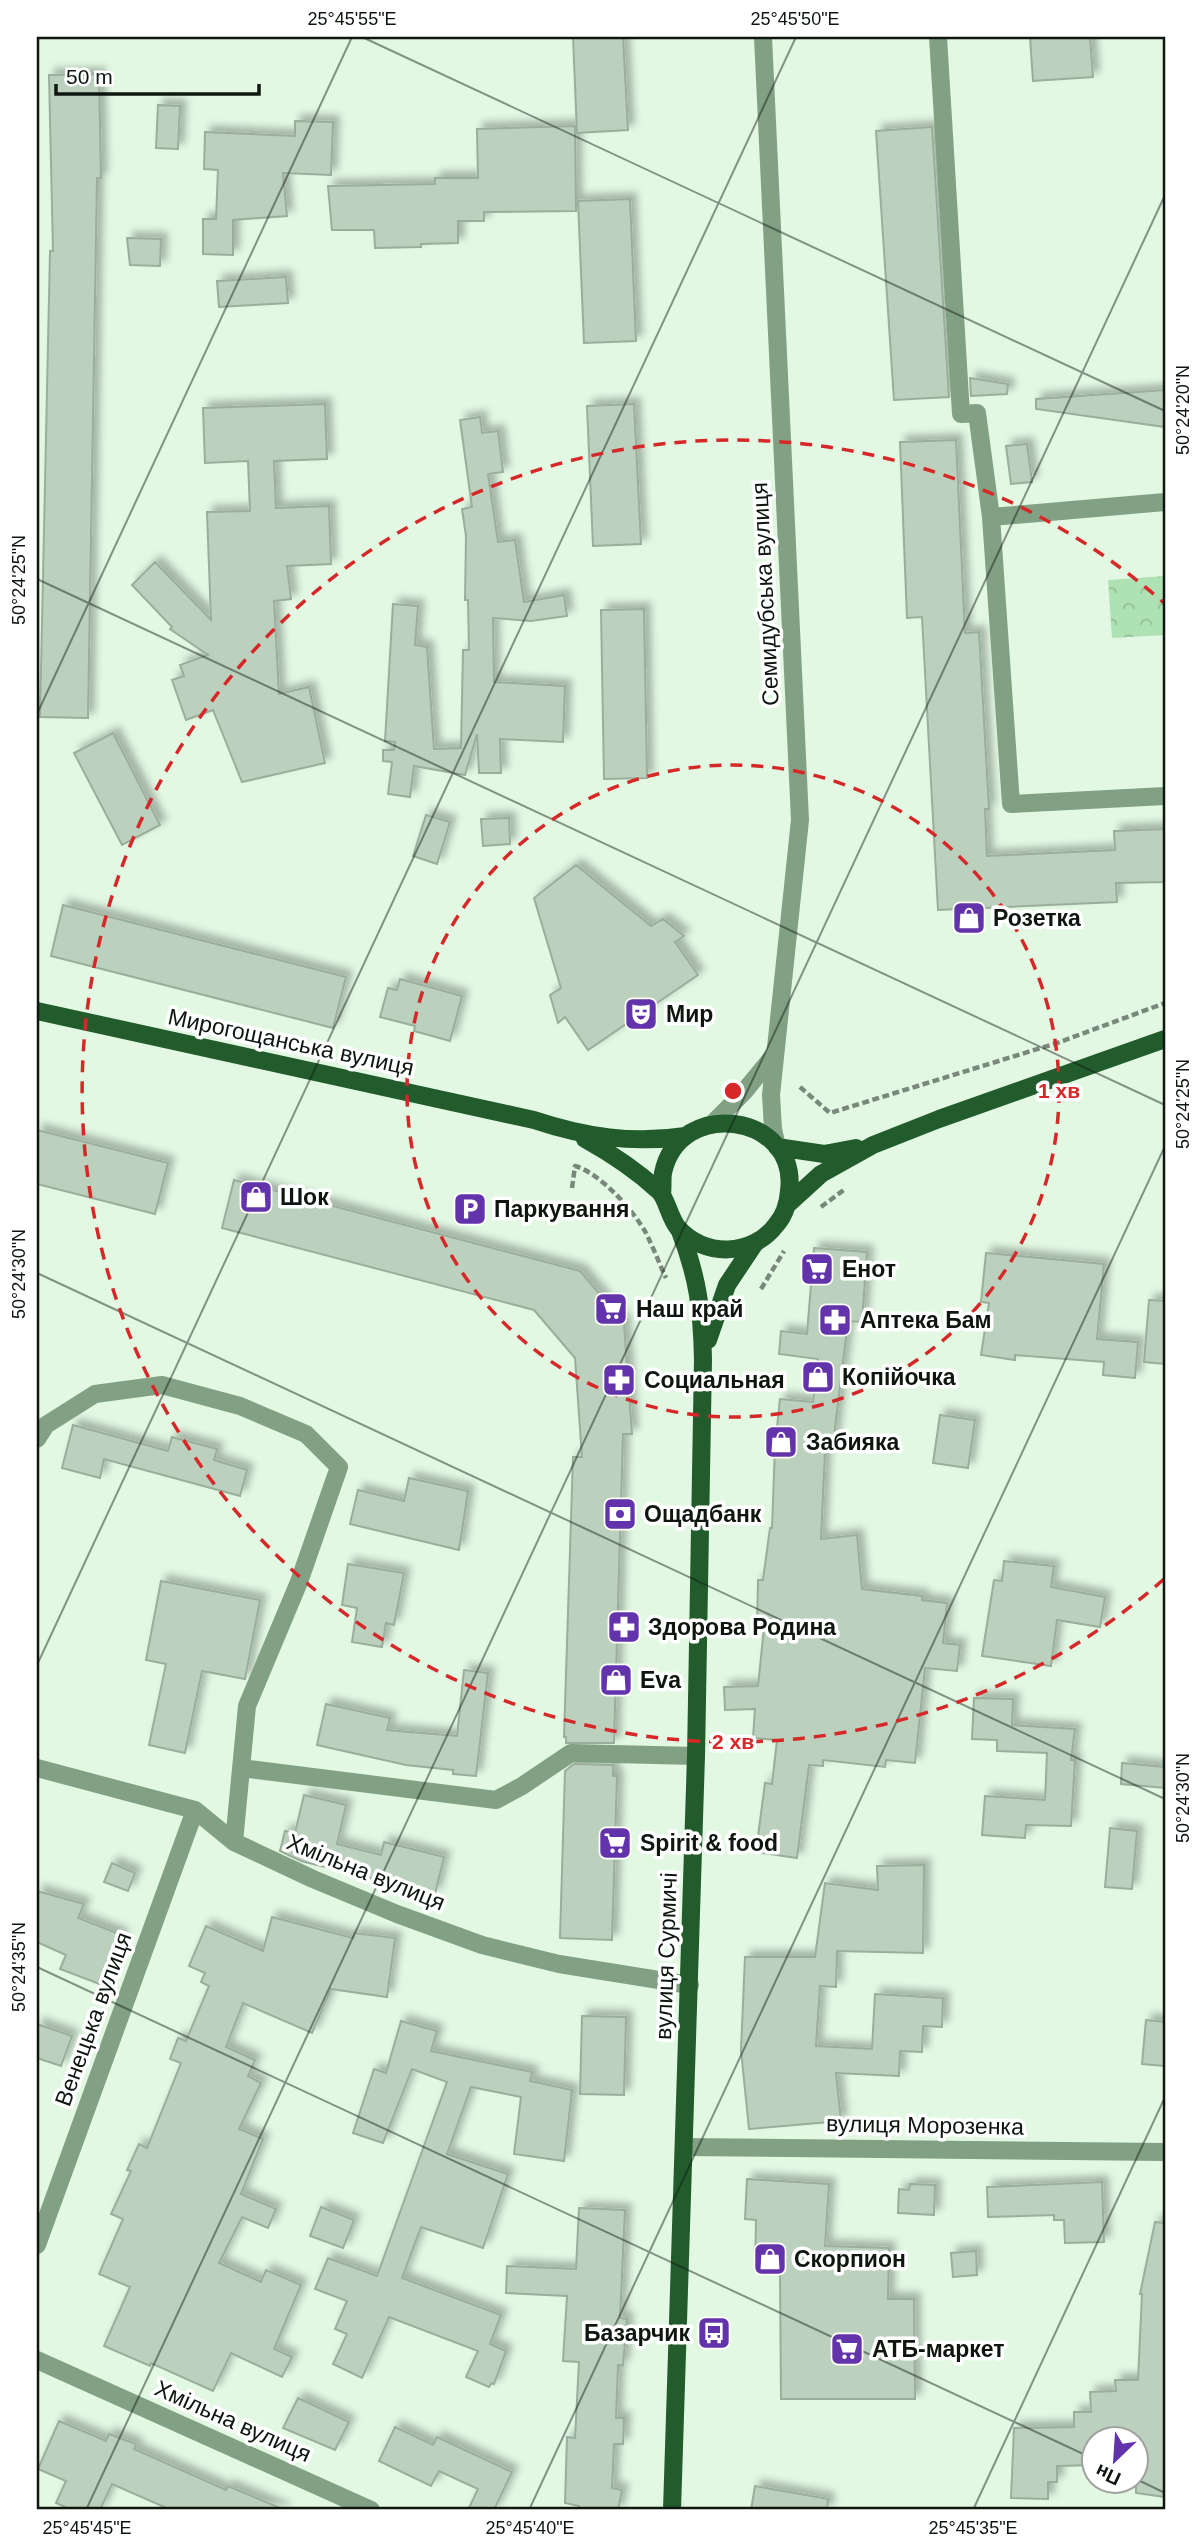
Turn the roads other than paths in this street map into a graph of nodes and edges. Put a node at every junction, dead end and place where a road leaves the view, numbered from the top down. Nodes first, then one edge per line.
1 (763, 37) edge
2 (938, 37) edge
3 (1165, 502) edge
4 (990, 517) junction
5 (1165, 796) edge
6 (37, 1011) edge
7 (1165, 1040) edge
8 (775, 1054) junction
9 (712, 1124) junction
10 (572, 1133) junction
11 (686, 1136) junction
12 (873, 1145) junction
13 (777, 1147) junction
14 (663, 1194) junction
15 (788, 1204) junction
16 (680, 1231) junction
17 (755, 1243) junction
18 (703, 1360) junction
19 (37, 1439) edge
20 (696, 1756) junction
21 (37, 1768) edge
22 (241, 1768) junction
23 (195, 1810) junction
24 (234, 1842) junction
25 (690, 1985) junction
26 (684, 2147) junction
27 (1165, 2152) edge
28 (37, 2245) edge
29 (37, 2360) edge
30 (371, 2510) edge
31 (672, 2510) edge

1 - 8 street, Семидубська вулиця
2 - 4 street
3 - 4 street
4 - 5 street
6 - 10 main road, Мирогощанська вулиця
7 - 12 main road
8 - 9 street
8 - 13 street, Семидубська вулиця
9 - 11 main road
9 - 13 main road
10 - 11 main road
10 - 14 main road
11 - 14 main road
12 - 13 main road
12 - 15 main road
13 - 15 main road
14 - 16 main road
15 - 17 main road
16 - 17 main road
16 - 18 main road
17 - 18 main road
18 - 20 main road, вулиця Сурмичі
19 - 22 street
20 - 22 street
20 - 25 main road, вулиця Сурмичі
21 - 23 street, Хмільна вулиця
22 - 24 street
23 - 24 street, Хмільна вулиця
23 - 28 street, Венецька вулиця
24 - 25 street, Хмільна вулиця
25 - 26 main road, вулиця Сурмичі
26 - 27 street, вулиця Морозенка
26 - 31 main road, вулиця Сурмичі
29 - 30 street, Хмільна вулиця

